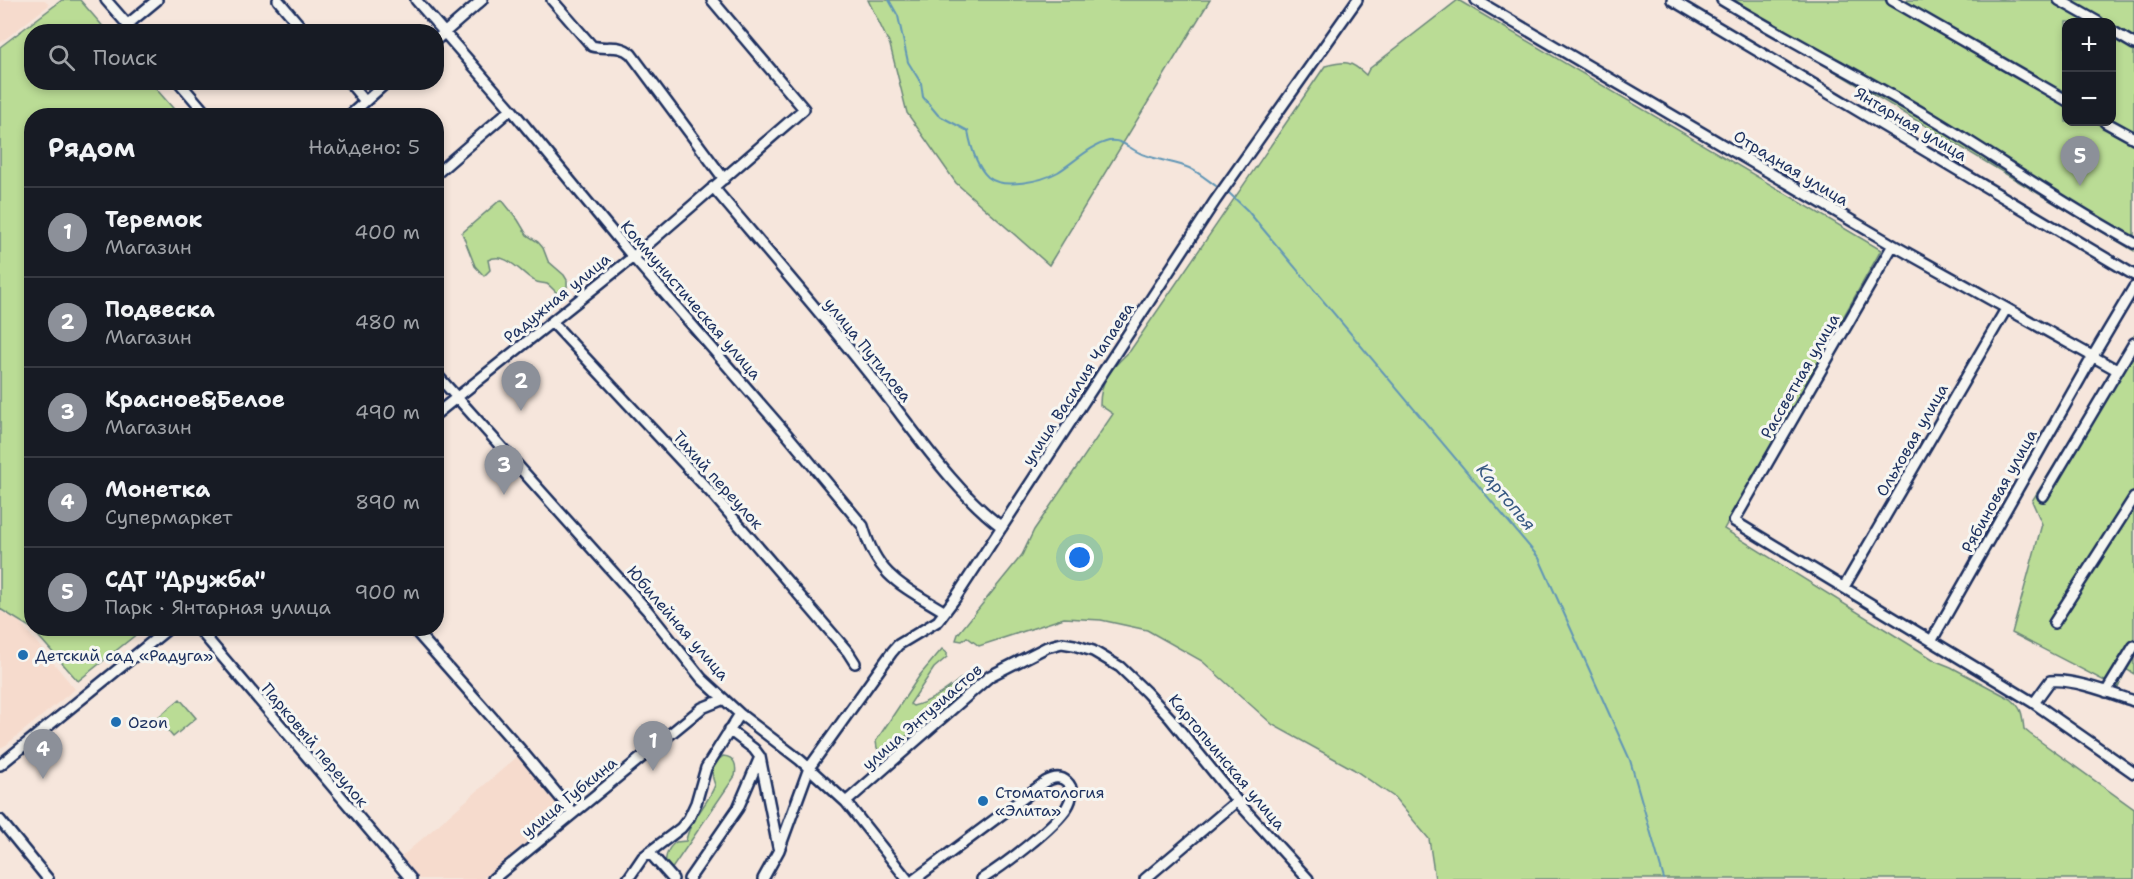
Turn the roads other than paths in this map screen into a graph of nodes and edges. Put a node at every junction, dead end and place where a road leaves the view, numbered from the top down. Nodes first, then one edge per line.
1 (106, 0) edge
2 (157, 0) edge
3 (278, 0) edge
4 (416, 0) edge
5 (482, 0) edge
6 (552, 0) edge
7 (712, 0) edge
8 (1357, 0) edge
9 (1476, 0) edge
10 (1672, 0) edge
11 (1722, 0) edge
12 (1892, 0) edge
13 (2059, 0) edge
14 (2091, 18) edge
15 (127, 24) edge
16 (135, 24) edge
17 (298, 24) edge
18 (437, 24) edge
19 (445, 33) joint
20 (2116, 33) edge
21 (2134, 44) edge
22 (186, 90) edge
23 (356, 90) edge
24 (378, 90) edge
25 (2062, 96) edge
26 (365, 101) junction
27 (201, 108) edge
28 (358, 108) edge
29 (511, 109) junction
30 (2112, 126) edge
31 (2134, 138) edge
32 (444, 167) edge
33 (724, 178) junction
34 (713, 187) junction
35 (2134, 243) edge
36 (1893, 245) junction
37 (633, 257) junction
38 (2134, 274) edge
39 (2134, 287) edge
40 (2006, 309) junction
41 (552, 322) junction
42 (2134, 343) edge
43 (2093, 356) junction
44 (2117, 370) junction
45 (444, 383) edge
46 (457, 398) junction
47 (444, 408) edge
48 (2043, 496) dead end
49 (2134, 498) edge
50 (1002, 528) junction
51 (1844, 587) junction
52 (945, 612) junction
53 (2054, 623) dead end
54 (159, 636) edge
55 (205, 636) edge
56 (420, 636) edge
57 (1932, 640) junction
58 (2134, 646) edge
59 (855, 663) dead end
60 (1120, 667) joint
61 (2106, 692) junction
62 (724, 699) junction
63 (2134, 701) edge
64 (2034, 703) junction
65 (740, 714) junction
66 (729, 730) junction
67 (760, 757) junction
68 (0, 765) edge
69 (809, 768) junction
70 (2134, 773) edge
71 (1237, 801) junction
72 (846, 802) junction
73 (573, 813) junction
74 (0, 820) edge
75 (778, 850) junction
76 (649, 852) junction
77 (48, 879) edge
78 (411, 879) edge
79 (493, 879) edge
80 (628, 879) edge
81 (673, 879) edge
82 (688, 879) edge
83 (763, 879) edge
84 (907, 879) edge
85 (915, 879) edge
86 (982, 879) edge
87 (1145, 879) edge
88 (1308, 879) edge

1 - 15 street
2 - 16 street
3 - 17 street
4 - 18 street, Коммунистическая улица
5 - 19 street
6 - 33 street
7 - 33 street, Радужная улица
8 - 50 street, улица Василия Чапаева
9 - 36 street, Отрадная улица
10 - 38 street, Янтарная улица
11 - 35 street, Янтарная улица
12 - 25 street
13 - 14 street
19 - 29 street, Коммунистическая улица
20 - 21 street
22 - 27 street
23 - 26 street
24 - 26 street
26 - 28 street
29 - 32 street
29 - 37 street, Коммунистическая улица
30 - 31 street
33 - 34 street, Радужная улица
34 - 37 street, Радужная улица
34 - 50 street, улица Путилова
36 - 40 street, Отрадная улица
36 - 51 street, Рассветная улица
37 - 41 street, Радужная улица
37 - 52 street, Коммунистическая улица
39 - 43 street, Рябиновая улица
40 - 43 street, Отрадная улица
40 - 51 street, Ольховая улица
41 - 46 street, Радужная улица
41 - 59 street, Тихий переулок
42 - 44 street
43 - 44 street, Отрадная улица
43 - 57 street, Рябиновая улица
44 - 48 street
45 - 46 street, Юбилейная улица
46 - 47 street, Радужная улица
46 - 62 street, Юбилейная улица
49 - 53 street
50 - 52 street, улица Василия Чапаева
51 - 57 street
52 - 69 street, улица Василия Чапаева
54 - 68 street
55 - 78 street, Парковый переулок
56 - 73 street
57 - 64 street
58 - 61 street
60 - 71 street, Картопьинская улица
60 - 72 street, улица Энтузиастов
61 - 63 street
61 - 64 street
62 - 65 street, Юбилейная улица
62 - 73 street, улица Губкина
64 - 70 street
65 - 66 street
65 - 69 street, Юбилейная улица
66 - 67 street
66 - 76 street
67 - 75 street
67 - 82 street
69 - 72 street, Юбилейная улица
69 - 75 street
71 - 87 street
71 - 88 street, Картопьинская улица
72 - 84 street, Юбилейная улица
73 - 79 street, улица Губкина
74 - 77 street
75 - 83 street
76 - 80 street
76 - 81 street
85 - 86 street

